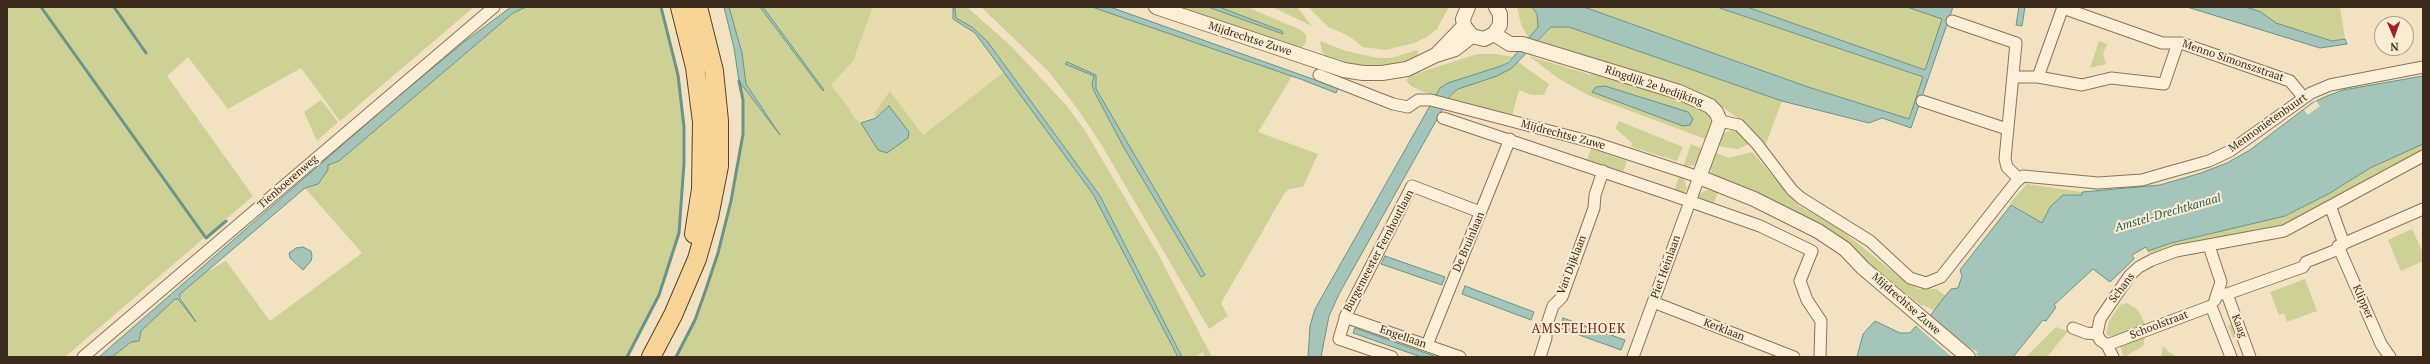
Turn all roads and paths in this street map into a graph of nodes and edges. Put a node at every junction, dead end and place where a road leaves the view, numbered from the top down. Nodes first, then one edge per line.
1 (494, 7) edge
2 (680, 7) edge
3 (698, 7) edge
4 (1156, 7) edge
5 (1468, 7) edge
6 (1498, 8) edge
7 (2063, 8) edge
8 (1952, 21) dead end
9 (1497, 30) junction
10 (1468, 31) junction
11 (2178, 43) junction
12 (2423, 67) edge
13 (1319, 75) dead end
14 (2013, 77) junction
15 (2038, 77) junction
16 (2304, 98) junction
17 (1922, 101) dead end
18 (1443, 118) dead end
19 (1720, 121) junction
20 (2007, 129) junction
21 (1510, 139) junction
22 (2423, 156) edge
23 (1603, 171) junction
24 (1699, 177) junction
25 (2019, 179) junction
26 (1690, 201) junction
27 (2331, 208) junction
28 (2423, 209) edge
29 (1480, 212) junction
30 (2209, 246) junction
31 (2341, 246) junction
32 (682, 292) junction
33 (2223, 294) junction
34 (1653, 302) junction
35 (2211, 306) junction
36 (1345, 317) junction
37 (2073, 328) dead end
38 (2097, 334) junction
39 (1338, 339) joint
40 (1427, 345) junction
41 (2108, 345) junction
42 (83, 357) edge
43 (651, 357) edge
44 (1392, 357) edge
45 (1460, 357) edge
46 (1540, 357) edge
47 (1633, 357) edge
48 (1794, 357) edge
49 (1820, 357) edge
50 (1968, 357) edge
51 (2113, 357) edge
52 (2230, 357) edge
53 (2250, 357) edge
54 (2390, 357) edge

1 - 42 street, Tienboerenweg
2 - 32 main road
3 - 32 main road
4 - 10 street, Mijdrechtse Zuwe
5 - 10 street
6 - 9 street
7 - 11 street, Menno Simonszstraat
7 - 15 street, Menno Simonszstraat
8 - 14 street
9 - 10 street
9 - 19 street, Ringdijk 2e bedijking
11 - 15 street
11 - 16 street, Menno Simonszstraat
12 - 16 street, Mennonietenbuurt
13 - 24 street, Mijdrechtse Zuwe
14 - 15 street
14 - 20 street
16 - 25 street, Mennonietenbuurt
17 - 20 street
18 - 21 street, Mijdrechtse Zuwe
19 - 24 street
19 - 25 street, Mijdrechtse Zuwe
20 - 25 street
21 - 23 street, Mijdrechtse Zuwe
21 - 29 street, De Bruinlaan
22 - 27 street, Schans
23 - 26 street, Mijdrechtse Zuwe
23 - 46 street, Van Dijklaan
24 - 26 street, Piet Heinlaan
24 - 50 street, Mijdrechtse Zuwe
26 - 34 street, Piet Heinlaan
26 - 49 street, Mijdrechtse Zuwe
27 - 30 street, Schans
27 - 31 street
28 - 31 street
29 - 36 street, Burgemeester Fernhoutlaan
29 - 40 street, De Bruinlaan
30 - 33 street
30 - 38 street, Schans
31 - 33 street
31 - 54 street, Klipper
32 - 43 main road
33 - 35 street
33 - 53 street, Kaag
34 - 47 street, Piet Heinlaan
34 - 48 street, Kerklaan
35 - 41 street, Schoolstraat
35 - 52 street
36 - 39 street, Burgemeester Fernhoutlaan
36 - 40 street, Engellaan
37 - 38 street
38 - 41 street
39 - 44 street, Engellaan
40 - 45 street, Engellaan
41 - 51 street

